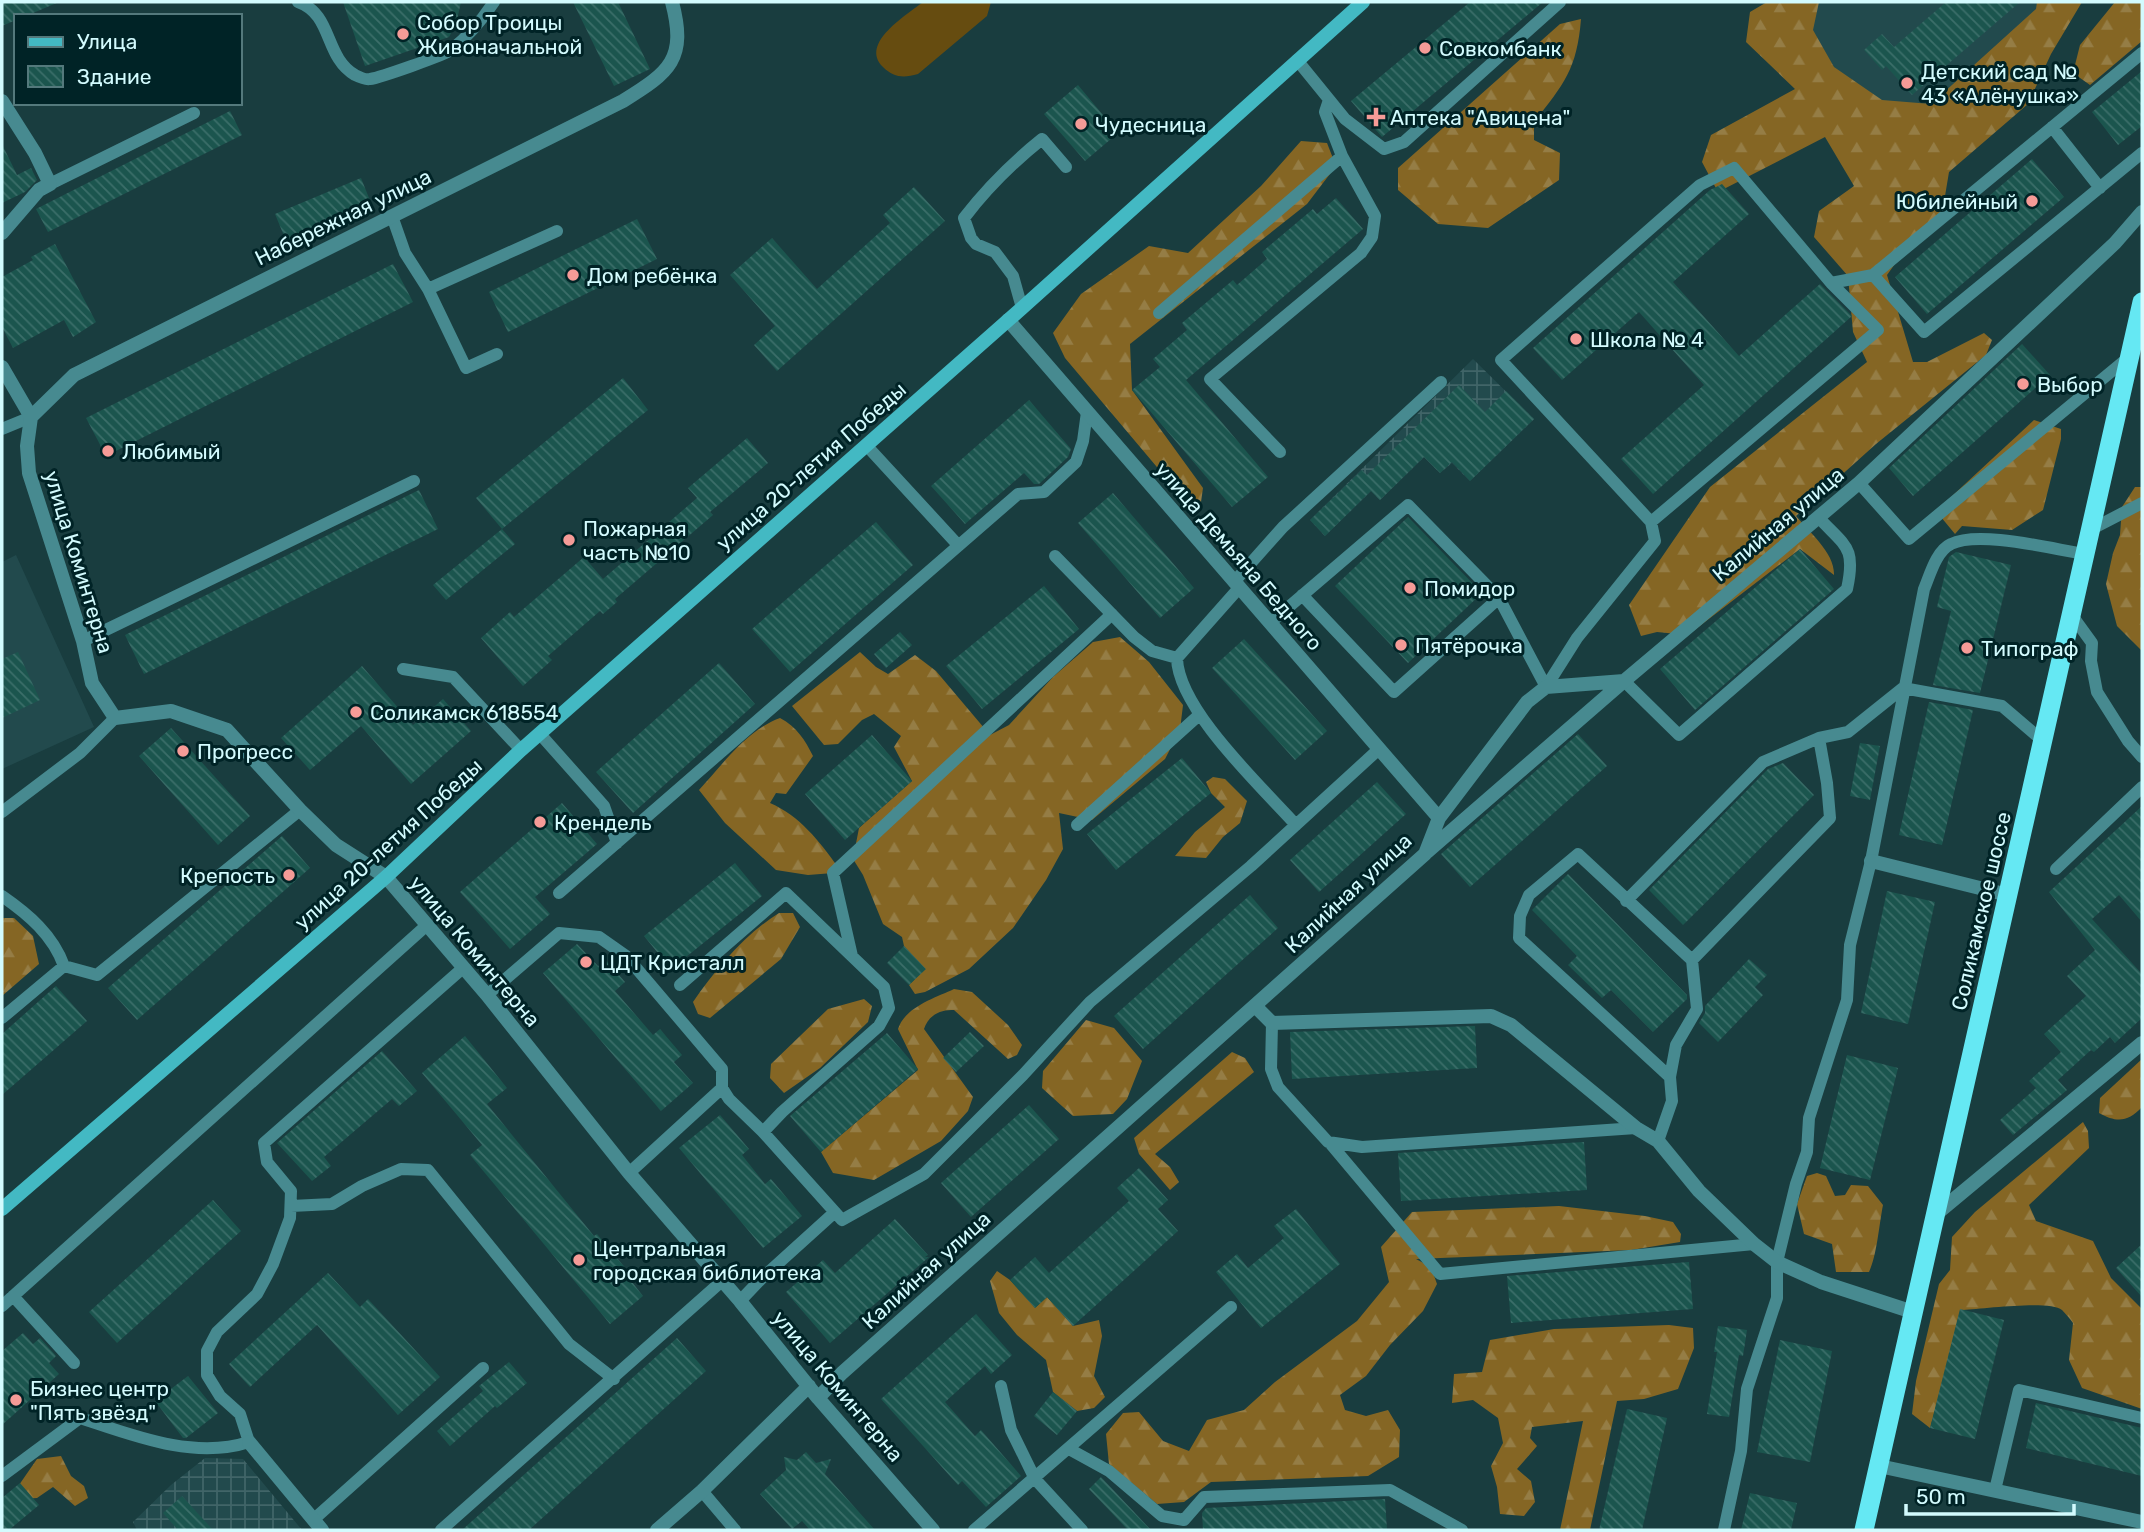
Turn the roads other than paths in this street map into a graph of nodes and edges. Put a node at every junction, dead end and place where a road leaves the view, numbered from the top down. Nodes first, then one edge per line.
1 (298, 2) edge
2 (494, 2) edge
3 (672, 2) edge
4 (1363, 2) edge
5 (1560, 2) edge
6 (2142, 52) edge
7 (1297, 60) junction
8 (1329, 100) junction
9 (2, 102) edge
10 (194, 113) dead end
11 (2052, 127) junction
12 (2142, 153) edge
13 (1342, 156) junction
14 (1066, 167) dead end
15 (50, 184) junction
16 (2100, 188) junction
17 (2142, 212) edge
18 (392, 216) junction
19 (557, 231) dead end
20 (2, 233) edge
21 (1873, 275) junction
22 (1831, 283) junction
23 (428, 289) junction
24 (2142, 302) edge
25 (1023, 307) junction
26 (1159, 313) dead end
27 (1008, 320) junction
28 (497, 354) dead end
29 (2130, 356) junction
30 (2, 367) edge
31 (1441, 382) dead end
32 (1087, 412) junction
33 (31, 416) junction
34 (2, 429) edge
35 (866, 445) junction
36 (1280, 452) dead end
37 (414, 481) dead end
38 (1859, 483) junction
39 (2142, 503) edge
40 (1819, 518) junction
41 (1651, 522) junction
42 (2090, 530) junction
43 (958, 545) junction
44 (2085, 554) junction
45 (1055, 555) dead end
46 (1237, 585) junction
47 (1302, 595) junction
48 (1499, 598) junction
49 (1112, 614) junction
50 (2071, 614) junction
51 (1270, 623) junction
52 (83, 641) junction
53 (1177, 658) junction
54 (403, 669) dead end
55 (1624, 681) junction
56 (1546, 687) junction
57 (1903, 688) junction
58 (1198, 716) junction
59 (115, 718) junction
60 (540, 734) junction
61 (1819, 738) junction
62 (2043, 741) junction
63 (1379, 749) junction
64 (522, 750) junction
65 (2142, 757) edge
66 (2142, 787) edge
67 (300, 810) junction
68 (2, 812) edge
69 (1439, 818) junction
70 (1077, 825) dead end
71 (1296, 825) junction
72 (617, 843) junction
73 (1425, 854) junction
74 (1871, 861) junction
75 (2056, 869) dead end
76 (386, 877) junction
77 (559, 893) dead end
78 (2008, 895) junction
79 (2, 896) edge
80 (1626, 901) junction
81 (427, 925) junction
82 (852, 957) junction
83 (1692, 960) junction
84 (64, 966) junction
85 (463, 968) junction
86 (680, 985) dead end
87 (487, 995) junction
88 (1256, 1007) junction
89 (2, 1018) edge
90 (1272, 1023) junction
91 (2142, 1043) edge
92 (1670, 1077) junction
93 (722, 1088) junction
94 (1636, 1128) junction
95 (763, 1132) junction
96 (1658, 1141) junction
97 (1329, 1142) junction
98 (629, 1173) junction
99 (290, 1206) junction
100 (2, 1209) edge
101 (835, 1212) junction
102 (1935, 1215) junction
103 (1754, 1244) junction
104 (1777, 1262) junction
105 (722, 1281) junction
106 (13, 1296) junction
107 (740, 1301) junction
108 (2, 1306) edge
109 (1231, 1307) dead end
110 (1913, 1312) junction
111 (74, 1363) dead end
112 (483, 1368) dead end
113 (614, 1379) junction
114 (1001, 1386) dead end
115 (814, 1392) junction
116 (2142, 1418) edge
117 (249, 1442) junction
118 (1069, 1449) junction
119 (1879, 1465) junction
120 (2, 1476) edge
121 (1035, 1479) junction
122 (1995, 1490) junction
123 (702, 1492) junction
124 (1437, 1517) junction
125 (2142, 1522) edge
126 (317, 1525) edge
127 (1185, 1525) edge
128 (442, 1530) edge
129 (657, 1530) edge
130 (734, 1530) edge
131 (933, 1530) edge
132 (974, 1530) edge
133 (1082, 1530) edge
134 (1429, 1530) edge
135 (1462, 1530) edge
136 (1724, 1530) edge
137 (1864, 1530) edge

1 - 2 lane
3 - 18 street, Набережная улица
4 - 7 main road, улица 20-летия Победы
5 - 8 lane
6 - 11 lane
7 - 8 lane
7 - 25 main road, улица 20-летия Победы
8 - 13 lane
9 - 15 street
10 - 15 lane
11 - 16 lane
11 - 21 lane
12 - 16 lane
13 - 26 lane
13 - 36 lane
14 - 25 lane
15 - 20 street
16 - 21 lane
17 - 38 street, Калийная улица
18 - 23 lane
18 - 33 street, Набережная улица
19 - 23 lane
21 - 22 lane
22 - 41 lane
22 - 41 lane
23 - 28 lane
24 - 29 highway, Соликамское шоссе
25 - 27 main road, улица 20-летия Победы
27 - 32 street, улица Демьяна Бедного
27 - 35 main road, улица 20-летия Победы
29 - 38 lane
29 - 42 highway, Соликамское шоссе
30 - 33 street
31 - 46 lane
32 - 43 lane
32 - 46 street, улица Демьяна Бедного
33 - 34 lane, Набережная улица
33 - 52 street, улица Коминтерна
35 - 43 lane
35 - 60 main road, улица 20-летия Победы
37 - 52 lane
38 - 40 street, Калийная улица
39 - 42 lane
40 - 55 street, Калийная улица
40 - 55 lane
41 - 56 lane
42 - 44 highway, Соликамское шоссе
43 - 72 lane
44 - 50 highway, Соликамское шоссе
44 - 57 lane
45 - 49 lane
46 - 51 street, улица Демьяна Бедного
46 - 53 lane
47 - 48 lane
47 - 48 lane
47 - 51 lane
48 - 56 lane
49 - 53 lane
49 - 82 lane
50 - 62 highway, Соликамское шоссе
50 - 65 lane
51 - 63 street, улица Демьяна Бедного
52 - 59 street, улица Коминтерна
53 - 58 lane
54 - 64 lane
55 - 56 street
55 - 73 street, Калийная улица
56 - 69 street, Калийная улица
57 - 61 lane
57 - 62 lane
57 - 74 lane
58 - 70 lane
58 - 71 lane
59 - 67 street, улица Коминтерна
59 - 68 lane
60 - 64 main road, улица 20-летия Победы
60 - 72 lane
61 - 80 lane
61 - 83 lane
62 - 78 highway, Соликамское шоссе
63 - 69 street, улица Демьяна Бедного
63 - 71 lane
64 - 76 main road, улица 20-летия Победы
66 - 75 lane
67 - 76 street, улица Коминтерна
67 - 84 lane
69 - 73 street, Калийная улица
71 - 101 lane
72 - 77 lane
73 - 88 street, Калийная улица
74 - 78 street
74 - 104 lane
76 - 81 street, улица Коминтерна
76 - 100 main road, улица 20-летия Победы
78 - 102 highway, Соликамское шоссе
79 - 84 lane
80 - 83 lane
80 - 92 lane
81 - 85 street, улица Коминтерна
81 - 106 lane
82 - 86 lane
82 - 95 lane
83 - 92 lane
84 - 89 lane
85 - 87 street, улица Коминтерна
85 - 99 lane
87 - 93 lane
87 - 98 street, улица Коминтерна
88 - 90 street
88 - 115 street, Калийная улица
90 - 94 street
90 - 97 lane
91 - 102 street
92 - 96 lane
93 - 95 lane
93 - 98 lane
94 - 96 street
94 - 97 lane
95 - 101 lane
96 - 103 street
97 - 103 lane
98 - 105 street, улица Коминтерна
99 - 113 lane
99 - 117 lane
101 - 107 lane
102 - 110 highway, Соликамское шоссе
103 - 104 street
104 - 110 street
104 - 136 lane
105 - 107 street, улица Коминтерна
105 - 113 lane
106 - 108 lane
106 - 111 lane
107 - 115 street, улица Коминтерна
109 - 118 lane
110 - 119 highway, Соликамское шоссе
112 - 126 lane
113 - 128 lane
114 - 121 lane
115 - 123 street, Калийная улица
115 - 131 street, улица Коминтерна
116 - 122 lane
117 - 120 lane
117 - 126 street
118 - 121 lane
118 - 127 lane
119 - 122 street
119 - 137 highway, Соликамское шоссе
121 - 132 lane
121 - 133 lane
122 - 125 street
123 - 129 street, Калийная улица
123 - 130 lane
124 - 127 lane
124 - 134 lane
124 - 135 lane

